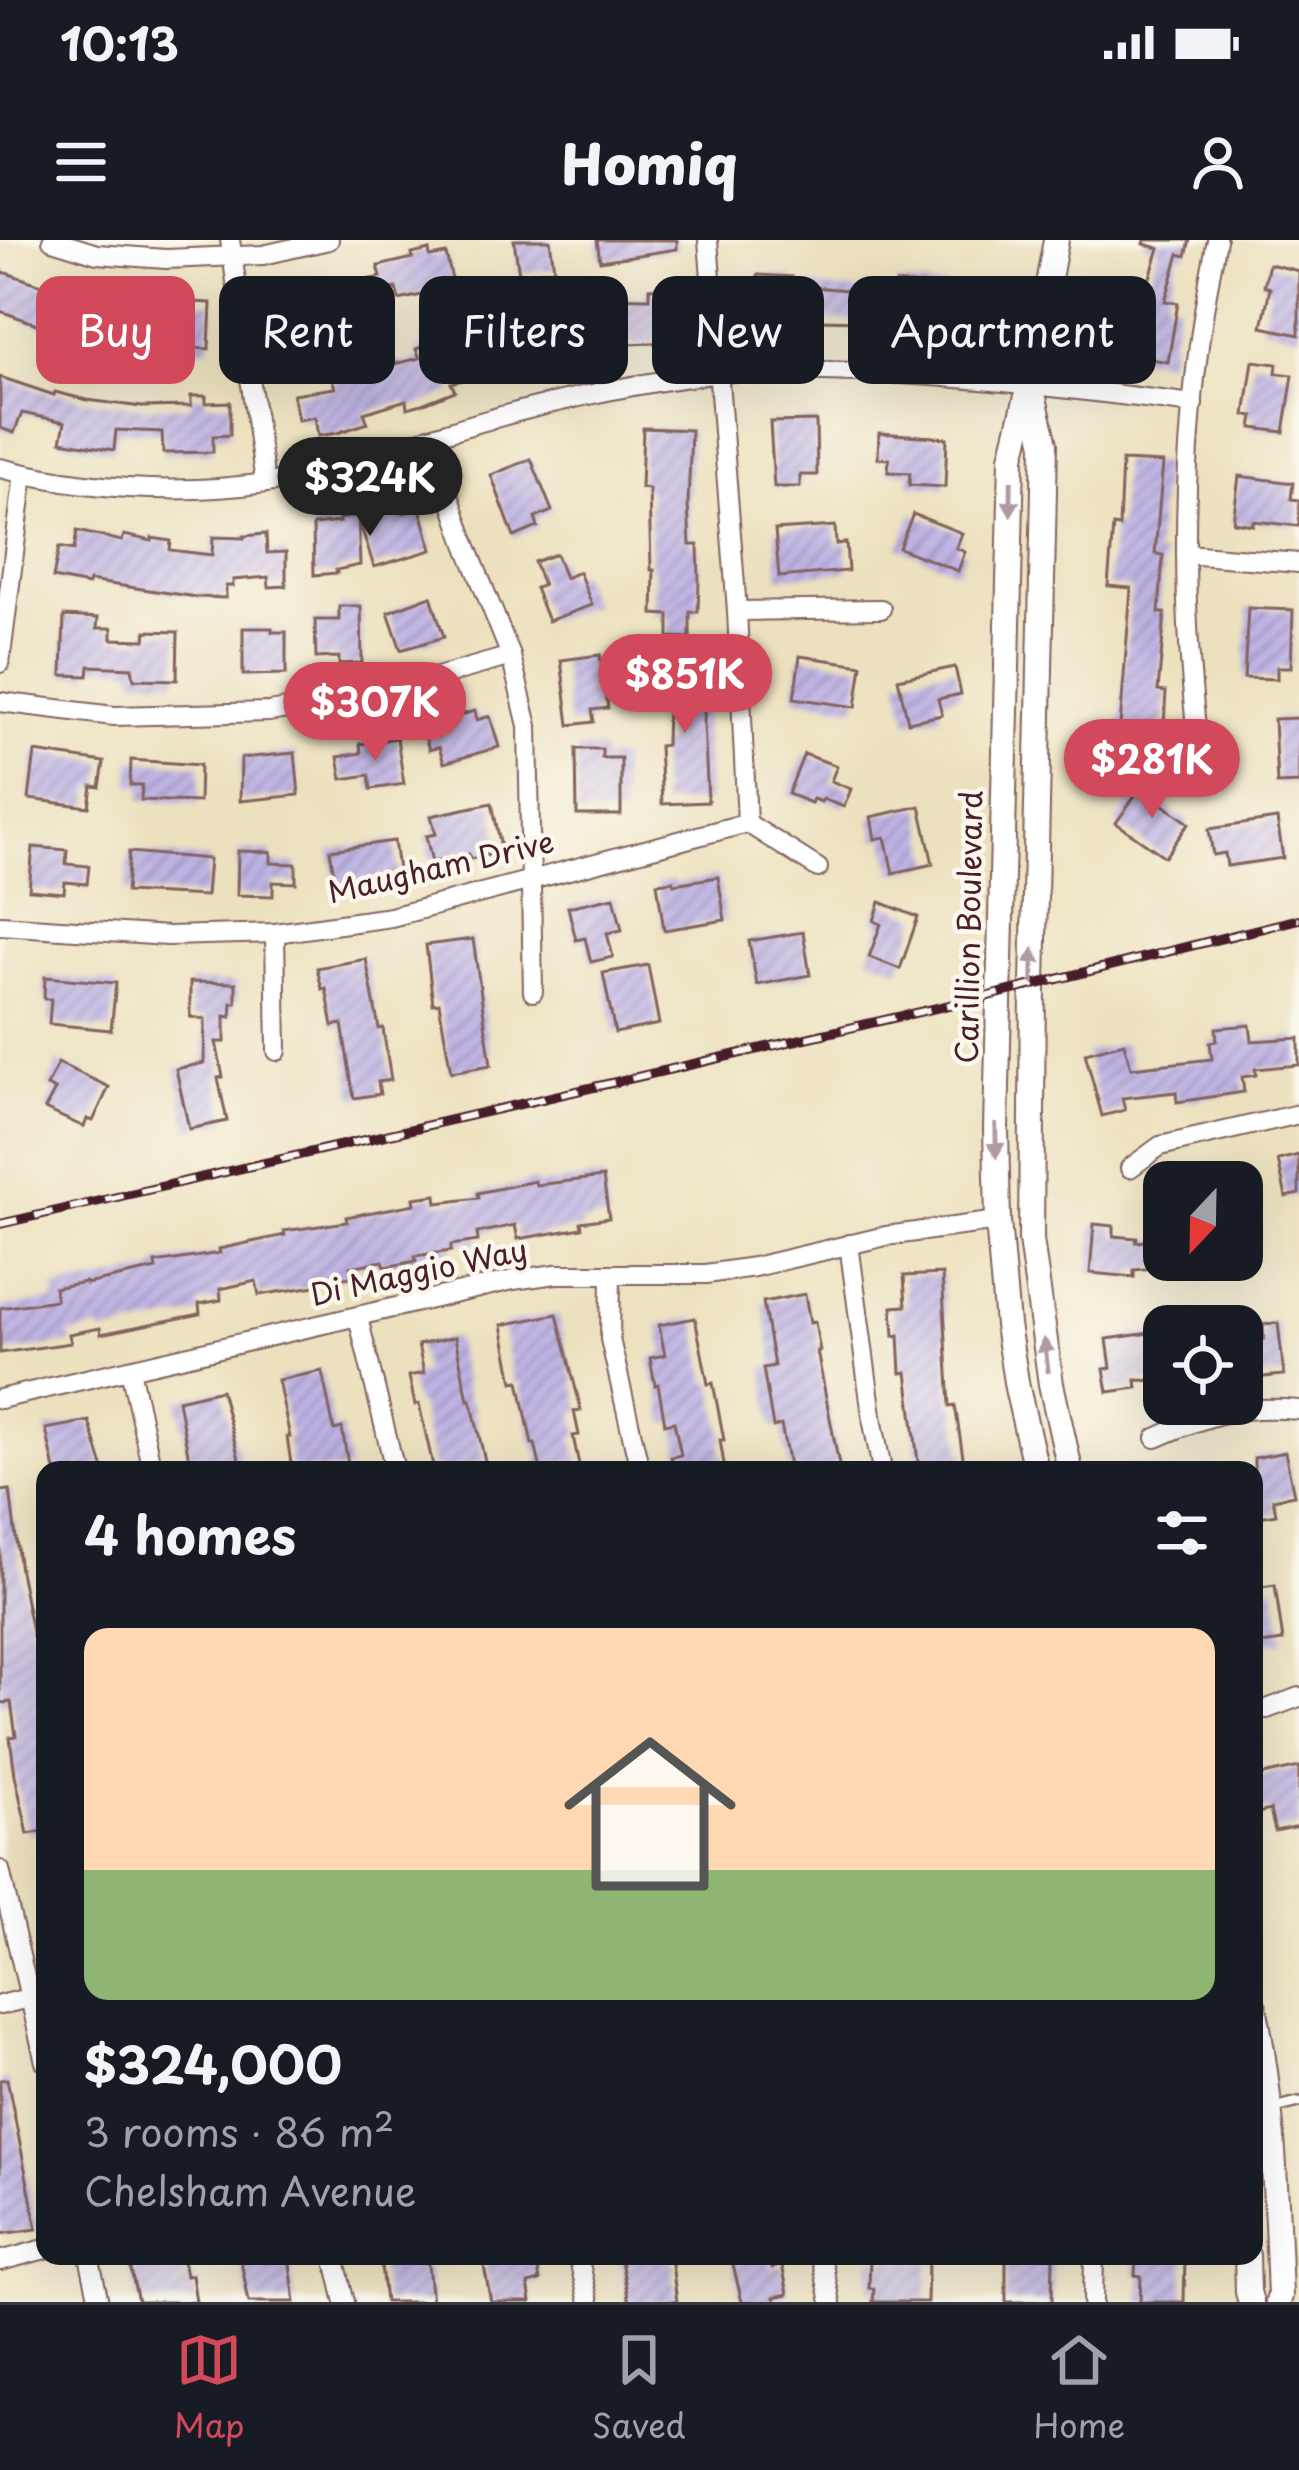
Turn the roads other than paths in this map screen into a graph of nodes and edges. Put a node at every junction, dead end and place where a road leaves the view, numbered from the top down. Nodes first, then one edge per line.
1 (52, 240) edge
2 (329, 240) edge
3 (708, 240) edge
4 (1056, 240) edge
5 (1217, 240) edge
6 (231, 247) edge
7 (711, 276) edge
8 (1050, 276) edge
9 (652, 382) edge
10 (719, 384) edge
11 (1030, 384) junction
12 (1192, 404) junction
13 (429, 437) junction
14 (0, 468) edge
15 (24, 474) junction
16 (265, 482) junction
17 (1186, 554) junction
18 (1299, 563) edge
19 (881, 609) dead end
20 (737, 611) junction
21 (511, 656) junction
22 (0, 663) edge
23 (0, 702) edge
24 (1200, 761) dead end
25 (747, 823) junction
26 (818, 868) dead end
27 (530, 879) junction
28 (0, 926) edge
29 (275, 933) junction
30 (533, 992) dead end
31 (277, 1051) dead end
32 (1299, 1114) edge
33 (1130, 1168) dead end
34 (998, 1222) junction
35 (849, 1244) junction
36 (611, 1274) junction
37 (358, 1317) junction
38 (130, 1370) junction
39 (0, 1399) edge
40 (1299, 1410) edge
41 (1156, 1438) dead end
42 (150, 1461) edge
43 (393, 1461) edge
44 (638, 1461) edge
45 (881, 1461) edge
46 (1034, 1461) edge
47 (1068, 1461) edge
48 (1299, 1697) edge
49 (1268, 1709) dead end
50 (0, 1870) edge
51 (36, 1989) edge
52 (36, 1996) edge
53 (0, 2005) edge
54 (1263, 2054) edge
55 (1299, 2102) edge
56 (1269, 2109) junction
57 (36, 2251) edge
58 (0, 2261) edge
59 (91, 2265) edge
60 (336, 2265) edge
61 (580, 2265) edge
62 (823, 2265) edge
63 (1094, 2265) edge
64 (1247, 2265) edge
65 (99, 2302) edge
66 (345, 2302) edge
67 (589, 2302) edge
68 (831, 2302) edge
69 (1093, 2302) edge
70 (1252, 2302) edge
71 (1278, 2302) edge

1 - 6 street
2 - 6 street
3 - 7 street
4 - 8 street, Carillion Boulevard
5 - 12 street
6 - 16 street
9 - 13 street
10 - 20 street
11 - 12 street
11 -> 34 street, Carillion Boulevard
47 -> 11 street, Carillion Boulevard
12 - 17 street
13 - 16 street
13 - 21 street
14 - 15 street
15 - 16 street
15 - 22 street
17 - 18 street
17 - 24 street
19 - 20 street
20 - 25 street
21 - 23 street
21 - 27 street
25 - 26 street
25 - 27 street, Maugham Drive
27 - 29 street, Maugham Drive
27 - 30 street
28 - 29 street, Maugham Drive
29 - 31 street
32 - 33 street
34 - 35 street, Di Maggio Way
34 - 46 street, Carillion Boulevard
35 - 36 street, Di Maggio Way
35 - 45 street
36 - 37 street, Di Maggio Way
36 - 44 street
37 - 38 street, Di Maggio Way
37 - 43 street
38 - 39 street, Di Maggio Way
38 - 42 street
40 - 41 street
48 - 49 street
50 - 51 street
52 - 53 street
54 - 56 street
55 - 56 lane
56 - 71 street
57 - 58 street
59 - 65 street
60 - 66 street
61 - 67 street
62 - 68 street
63 - 69 street
64 - 70 street

